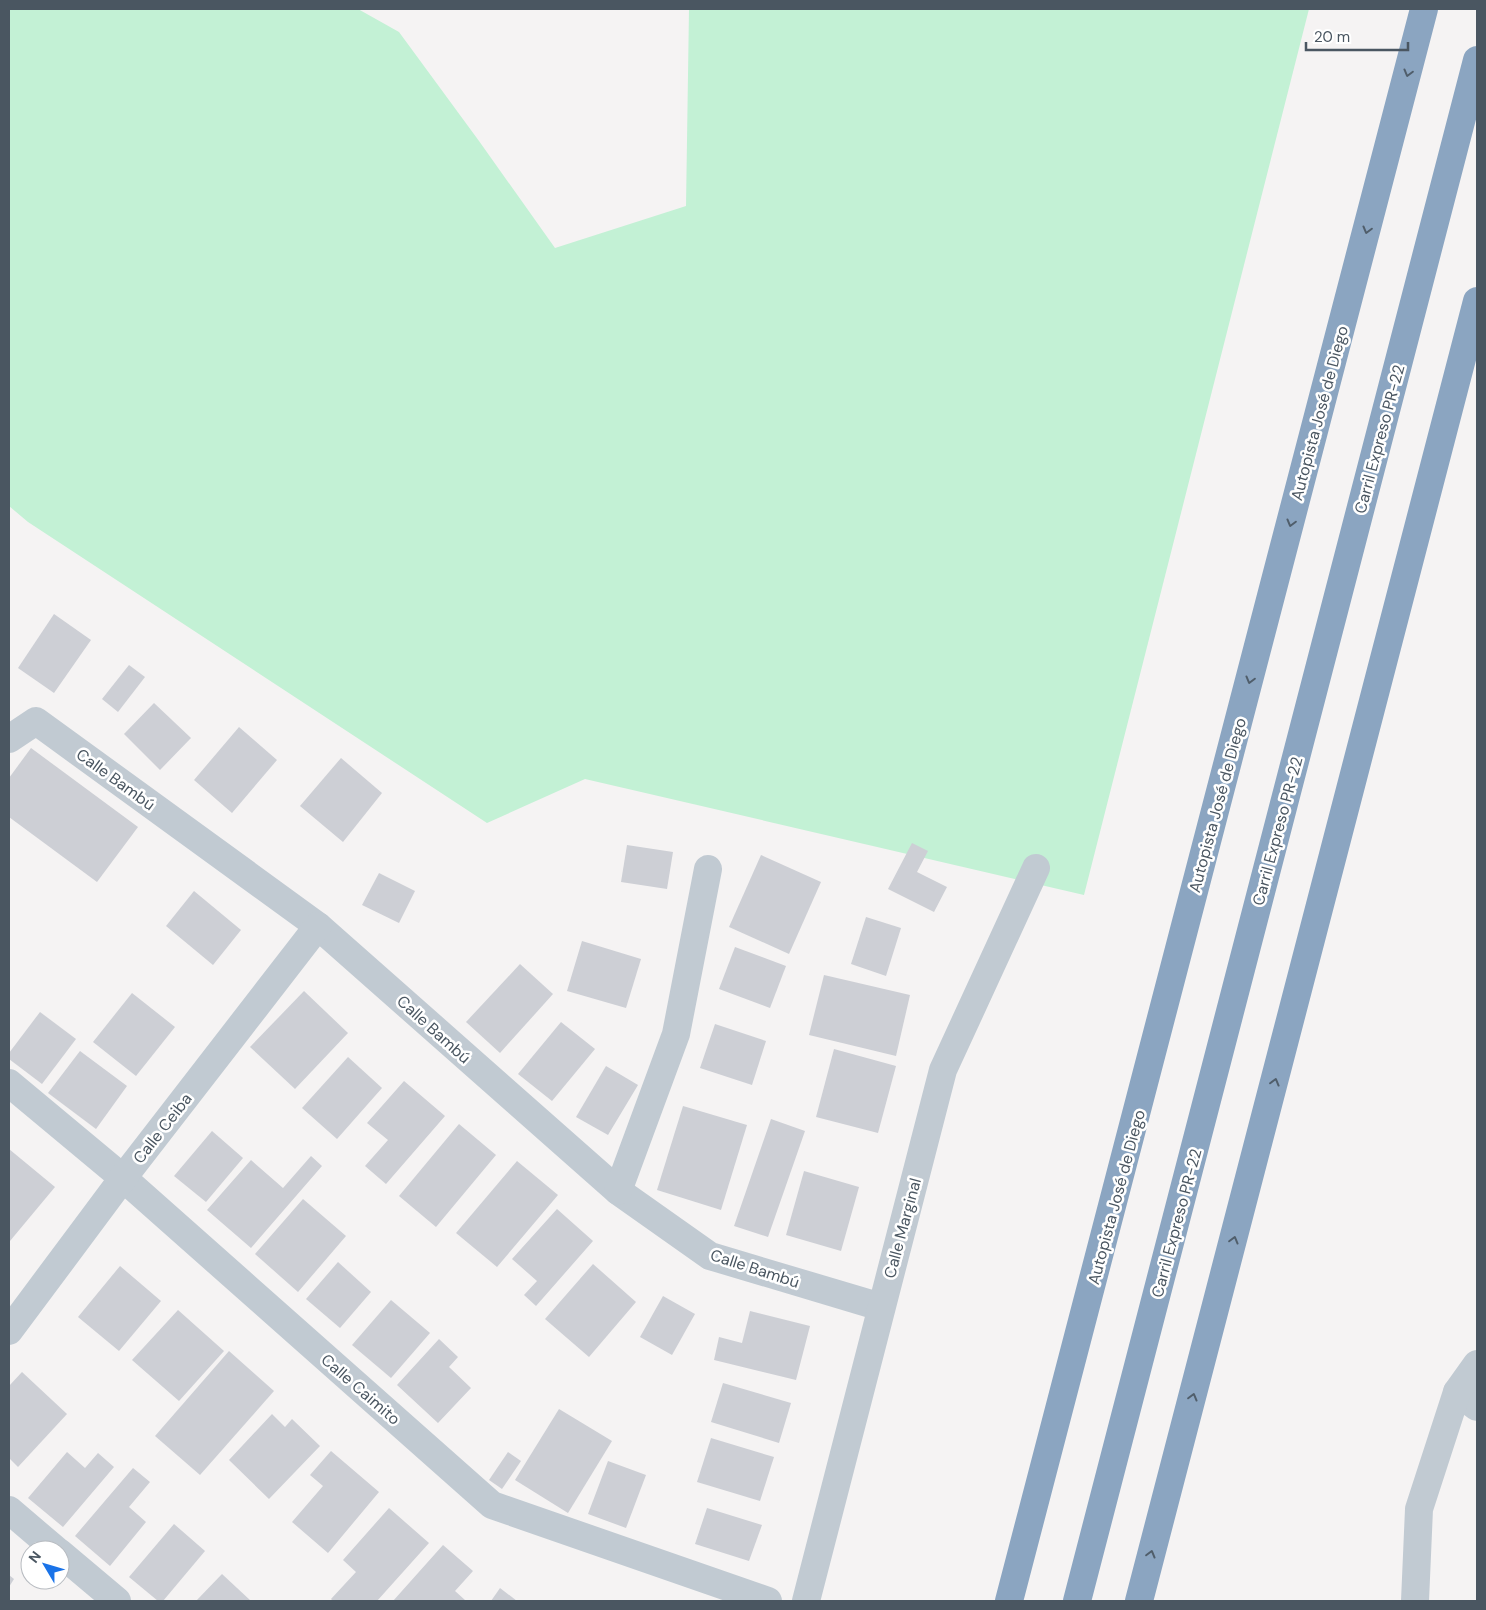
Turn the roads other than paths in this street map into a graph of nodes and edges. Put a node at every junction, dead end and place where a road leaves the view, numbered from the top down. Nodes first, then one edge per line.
1 (1424, 9) edge
2 (1477, 60) edge
3 (1477, 301) edge
4 (9, 739) edge
5 (1036, 868) dead end
6 (708, 869) dead end
7 (318, 926) junction
8 (9, 1084) edge
9 (123, 1178) junction
10 (618, 1191) junction
11 (881, 1307) junction
12 (9, 1331) edge
13 (1477, 1364) edge
14 (1467, 1400) edge
15 (9, 1510) edge
16 (44, 1540) edge
17 (70, 1561) edge
18 (117, 1601) edge
19 (768, 1601) edge
20 (806, 1601) edge
21 (1009, 1601) edge
22 (1077, 1601) edge
23 (1139, 1601) edge
24 (1415, 1601) edge

1 -> 21 highway, Autopista José de Diego
2 - 22 highway, Carril Expreso PR-22
23 -> 3 highway
4 - 7 street, Calle Bambú
5 - 11 street, Calle Marginal
6 - 10 street
7 - 9 street, Calle Ceiba
7 - 10 street, Calle Bambú
8 - 9 street, Calle Caimito
9 - 12 street, Calle Ceiba
9 - 19 street, Calle Caimito
10 - 11 street, Calle Bambú
11 - 20 street, Calle Marginal
13 - 14 street
14 - 24 street
15 - 16 street
17 - 18 street

